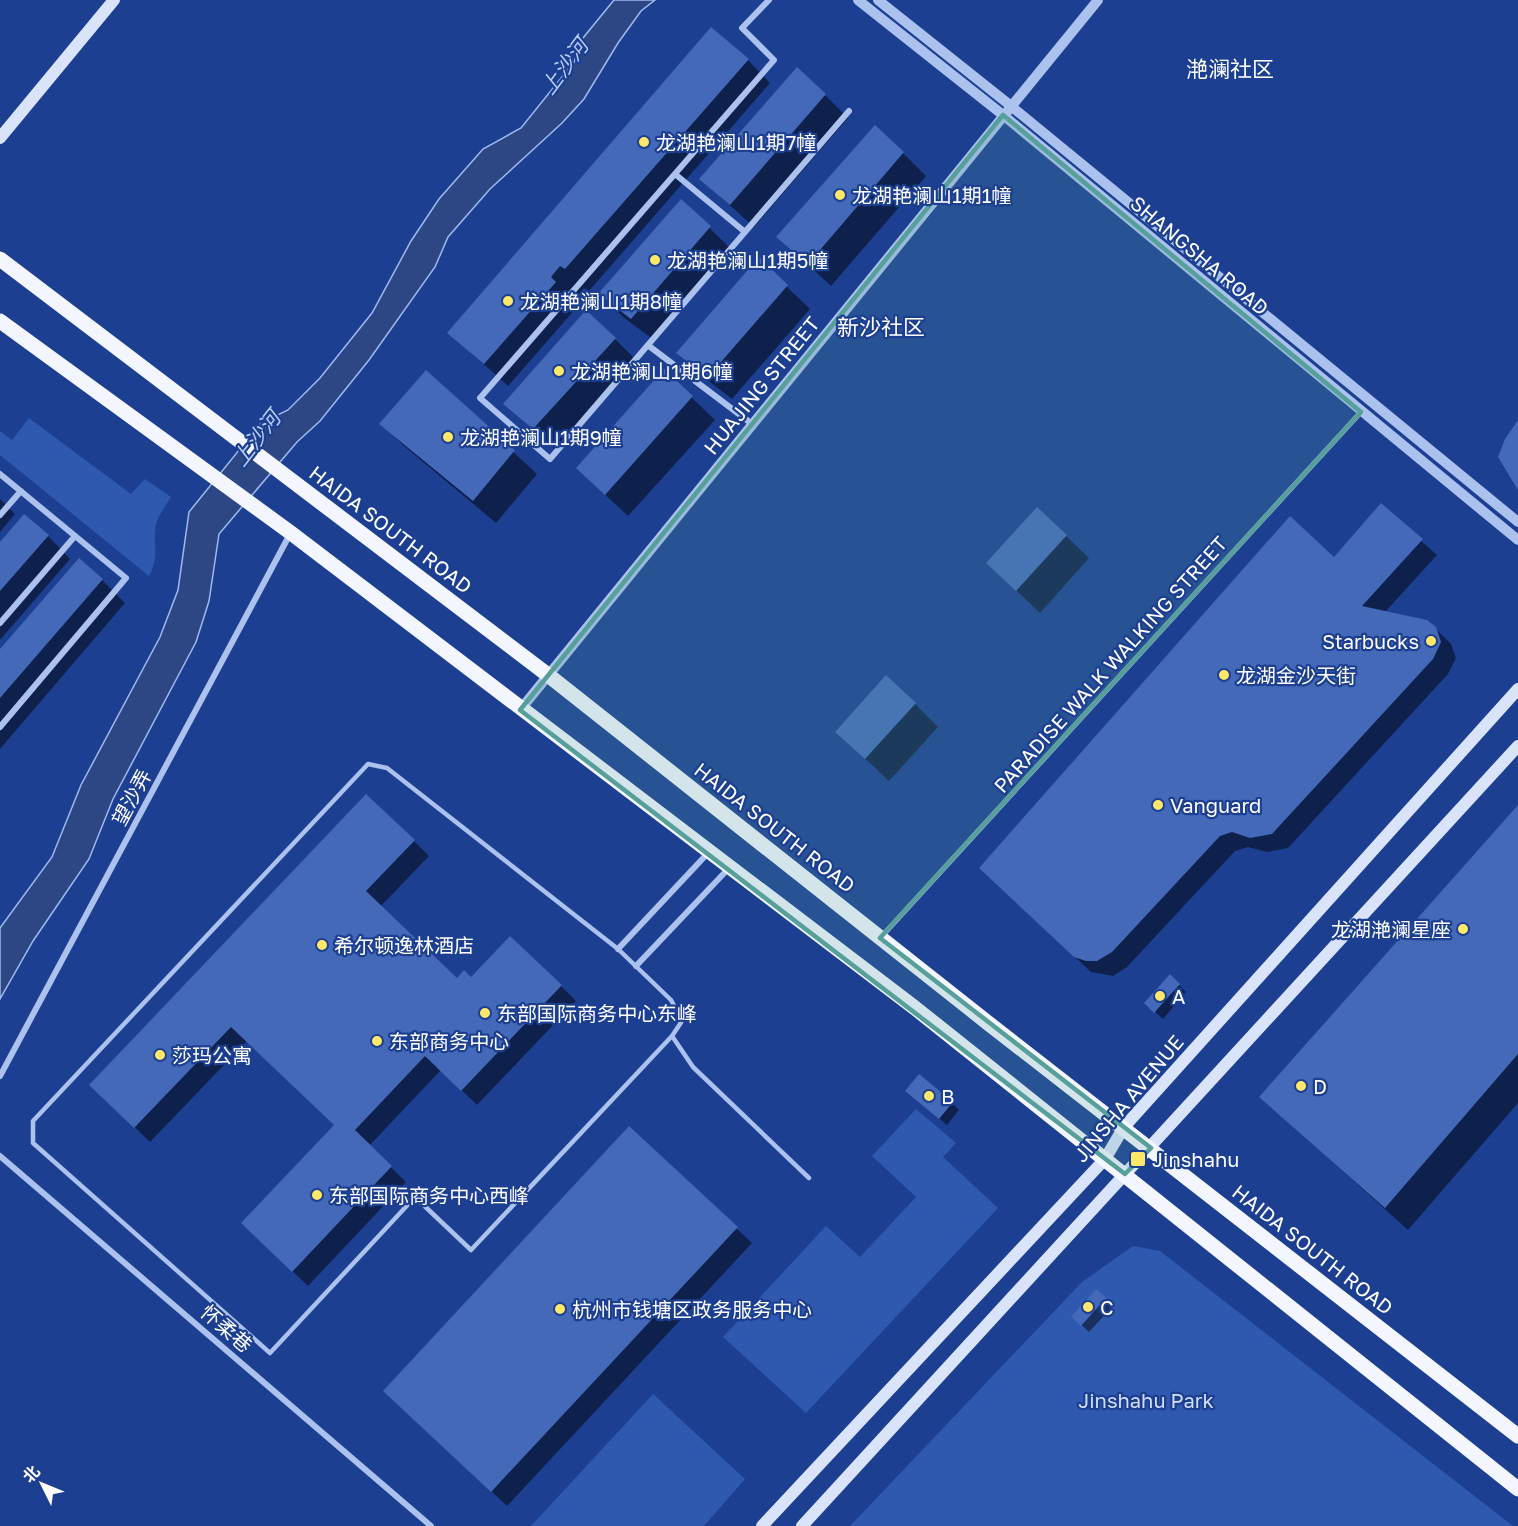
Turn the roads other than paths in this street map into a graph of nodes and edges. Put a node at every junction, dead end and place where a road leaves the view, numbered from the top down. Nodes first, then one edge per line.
1 (114, 0) edge
2 (769, 0) edge
3 (858, 0) edge
4 (878, 0) edge
5 (1098, 0) edge
6 (1011, 106) junction
7 (849, 111) dead end
8 (1003, 116) junction
9 (0, 138) edge
10 (675, 174) junction
11 (745, 232) junction
12 (0, 259) edge
13 (0, 321) edge
14 (649, 346) junction
15 (1361, 412) junction
16 (752, 424) junction
17 (0, 474) edge
18 (21, 491) junction
19 (0, 515) edge
20 (1518, 522) edge
21 (291, 533) junction
22 (75, 536) junction
23 (1518, 540) edge
24 (0, 623) edge
25 (548, 675) junction
26 (1518, 689) edge
27 (520, 710) junction
28 (0, 727) edge
29 (1518, 746) edge
30 (708, 852) junction
31 (729, 868) junction
32 (880, 938) junction
33 (618, 949) junction
34 (636, 966) junction
35 (672, 1036) junction
36 (0, 1076) edge
37 (1124, 1127) junction
38 (1151, 1148) junction
39 (0, 1156) edge
40 (1105, 1159) junction
41 (1125, 1174) junction
42 (809, 1178) dead end
43 (1518, 1436) edge
44 (1518, 1489) edge
45 (431, 1526) edge
46 (762, 1526) edge
47 (802, 1526) edge

1 - 9 main road
2 - 10 street
3 - 8 street, SHANGSHA ROAD
4 - 6 street, SHANGSHA ROAD
5 - 6 street, HUAJING STREET
6 - 8 street, HUAJING STREET
6 - 20 street, SHANGSHA ROAD
7 - 11 street
8 - 15 street, SHANGSHA ROAD
8 - 16 street, HUAJING STREET
10 - 11 street
10 - 14 street
11 - 14 street
12 - 25 main road, HAIDA SOUTH ROAD
13 - 21 main road
14 - 16 street
15 - 23 street, SHANGSHA ROAD
15 - 32 street, PARADISE WALK WALKING STREET
16 - 25 street, HUAJING STREET
17 - 18 street
18 - 19 street
18 - 22 street
21 - 27 main road
21 - 36 street, 望沙弄
22 - 24 street
22 - 28 street
25 - 27 street, HUAJING STREET
25 - 32 main road, HAIDA SOUTH ROAD
26 - 37 main road, JINSHA AVENUE
27 - 30 main road
29 - 38 main road
30 - 31 main road
30 - 33 street
31 - 34 street
31 - 40 main road
32 - 37 main road, HAIDA SOUTH ROAD
33 - 34 lane
33 - 35 lane
34 - 35 lane
35 - 42 lane
37 - 38 main road, HAIDA SOUTH ROAD
37 - 40 main road, JINSHA AVENUE
38 - 41 main road
38 - 43 main road, HAIDA SOUTH ROAD
39 - 45 street, 怀柔巷
40 - 41 main road
40 - 46 main road, JINSHA AVENUE
41 - 44 main road
41 - 47 main road

